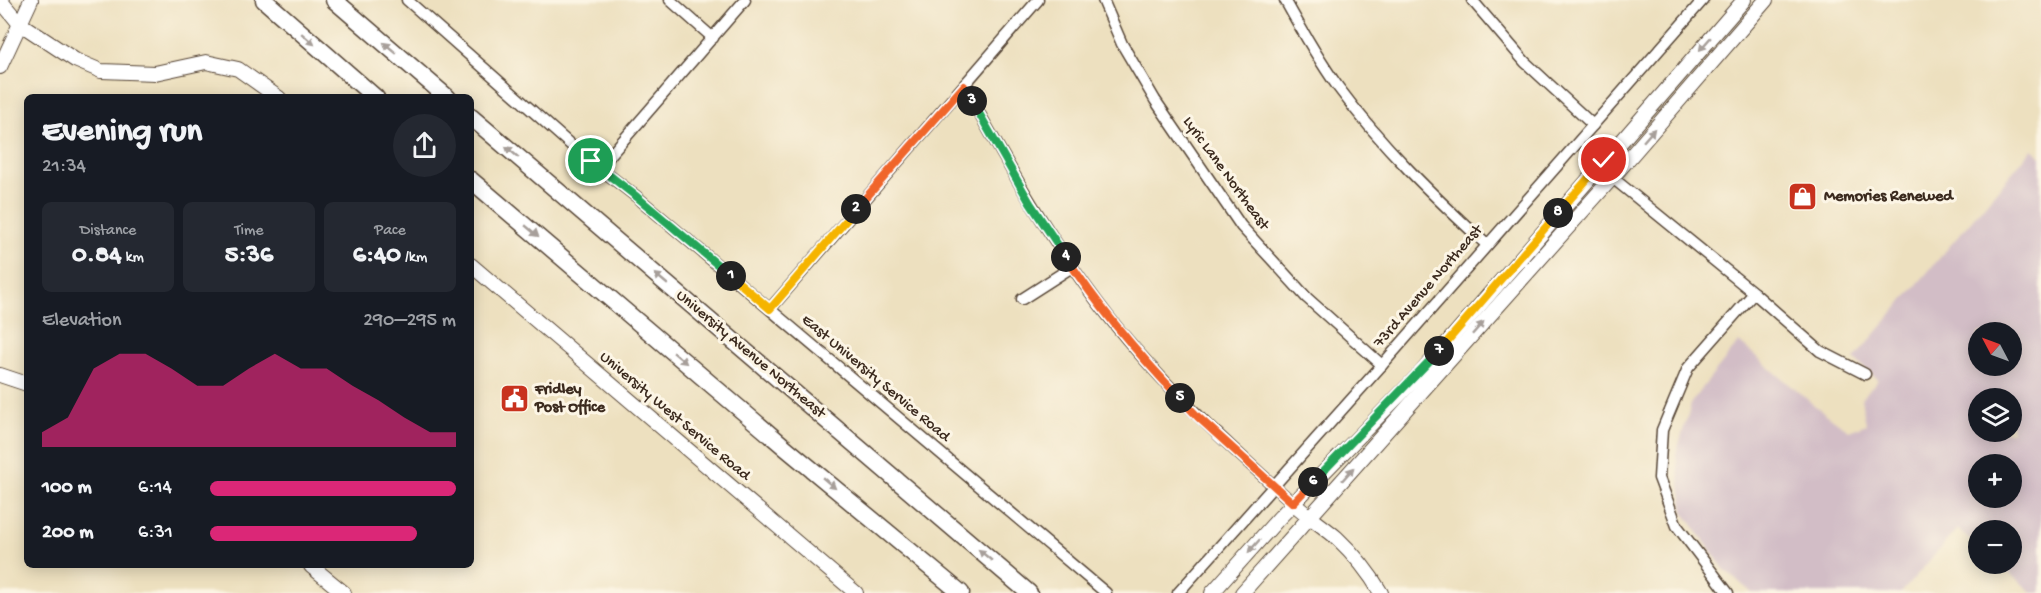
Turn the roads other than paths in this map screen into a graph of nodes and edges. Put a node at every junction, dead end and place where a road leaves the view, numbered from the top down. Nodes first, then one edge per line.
1 (0, 0) edge
2 (31, 0) edge
3 (264, 0) edge
4 (334, 0) edge
5 (407, 0) edge
6 (670, 0) edge
7 (745, 0) edge
8 (1038, 0) edge
9 (1102, 0) edge
10 (1285, 0) edge
11 (1472, 0) edge
12 (1744, 0) edge
13 (1766, 0) edge
14 (1700, 1) edge
15 (19, 24) junction
16 (713, 38) junction
17 (0, 67) edge
18 (964, 86) junction
19 (273, 94) edge
20 (371, 94) edge
21 (443, 94) edge
22 (474, 120) edge
23 (1593, 125) junction
24 (1598, 166) junction
25 (600, 167) junction
26 (1612, 178) junction
27 (474, 183) edge
28 (1487, 245) junction
29 (1072, 267) junction
30 (474, 268) edge
31 (1754, 293) junction
32 (1022, 299) dead end
33 (770, 309) junction
34 (1383, 365) junction
35 (1865, 374) dead end
36 (0, 375) edge
37 (24, 383) edge
38 (1273, 485) junction
39 (1293, 503) junction
40 (1309, 518) junction
41 (313, 568) edge
42 (344, 593) edge
43 (856, 593) edge
44 (961, 593) edge
45 (1029, 593) edge
46 (1106, 593) edge
47 (1178, 593) edge
48 (1212, 593) edge
49 (1242, 593) edge
50 (1381, 593) edge
51 (1728, 593) edge

1 - 15 street
2 - 15 street
3 -> 20 main road
21 -> 4 main road
5 - 25 street, East University Service Road
6 - 16 street
7 - 16 street
8 - 18 street
9 - 34 street, Lyric Lane Northeast
10 - 28 street
11 - 23 street
12 -> 24 street
26 -> 13 street
14 - 23 street, 73rd Avenue Northeast
15 - 17 street
15 - 19 street
16 - 25 street
18 - 29 street
18 - 33 street
45 -> 22 main road, University Avenue Northeast
23 - 28 street, 73rd Avenue Northeast
24 - 26 street
24 - 39 street
25 - 33 street, East University Service Road
26 - 31 street
40 -> 26 street
27 -> 44 main road
28 - 34 street, 73rd Avenue Northeast
29 - 32 street
29 - 38 street
30 - 43 street, University West Service Road
31 - 35 street
31 - 51 street
33 - 46 street, East University Service Road
34 - 38 street, 73rd Avenue Northeast
36 - 37 street
38 - 39 street
38 - 47 street, 73rd Avenue Northeast
39 - 40 street
39 -> 48 street
40 - 49 street
40 - 50 street
41 - 42 street

